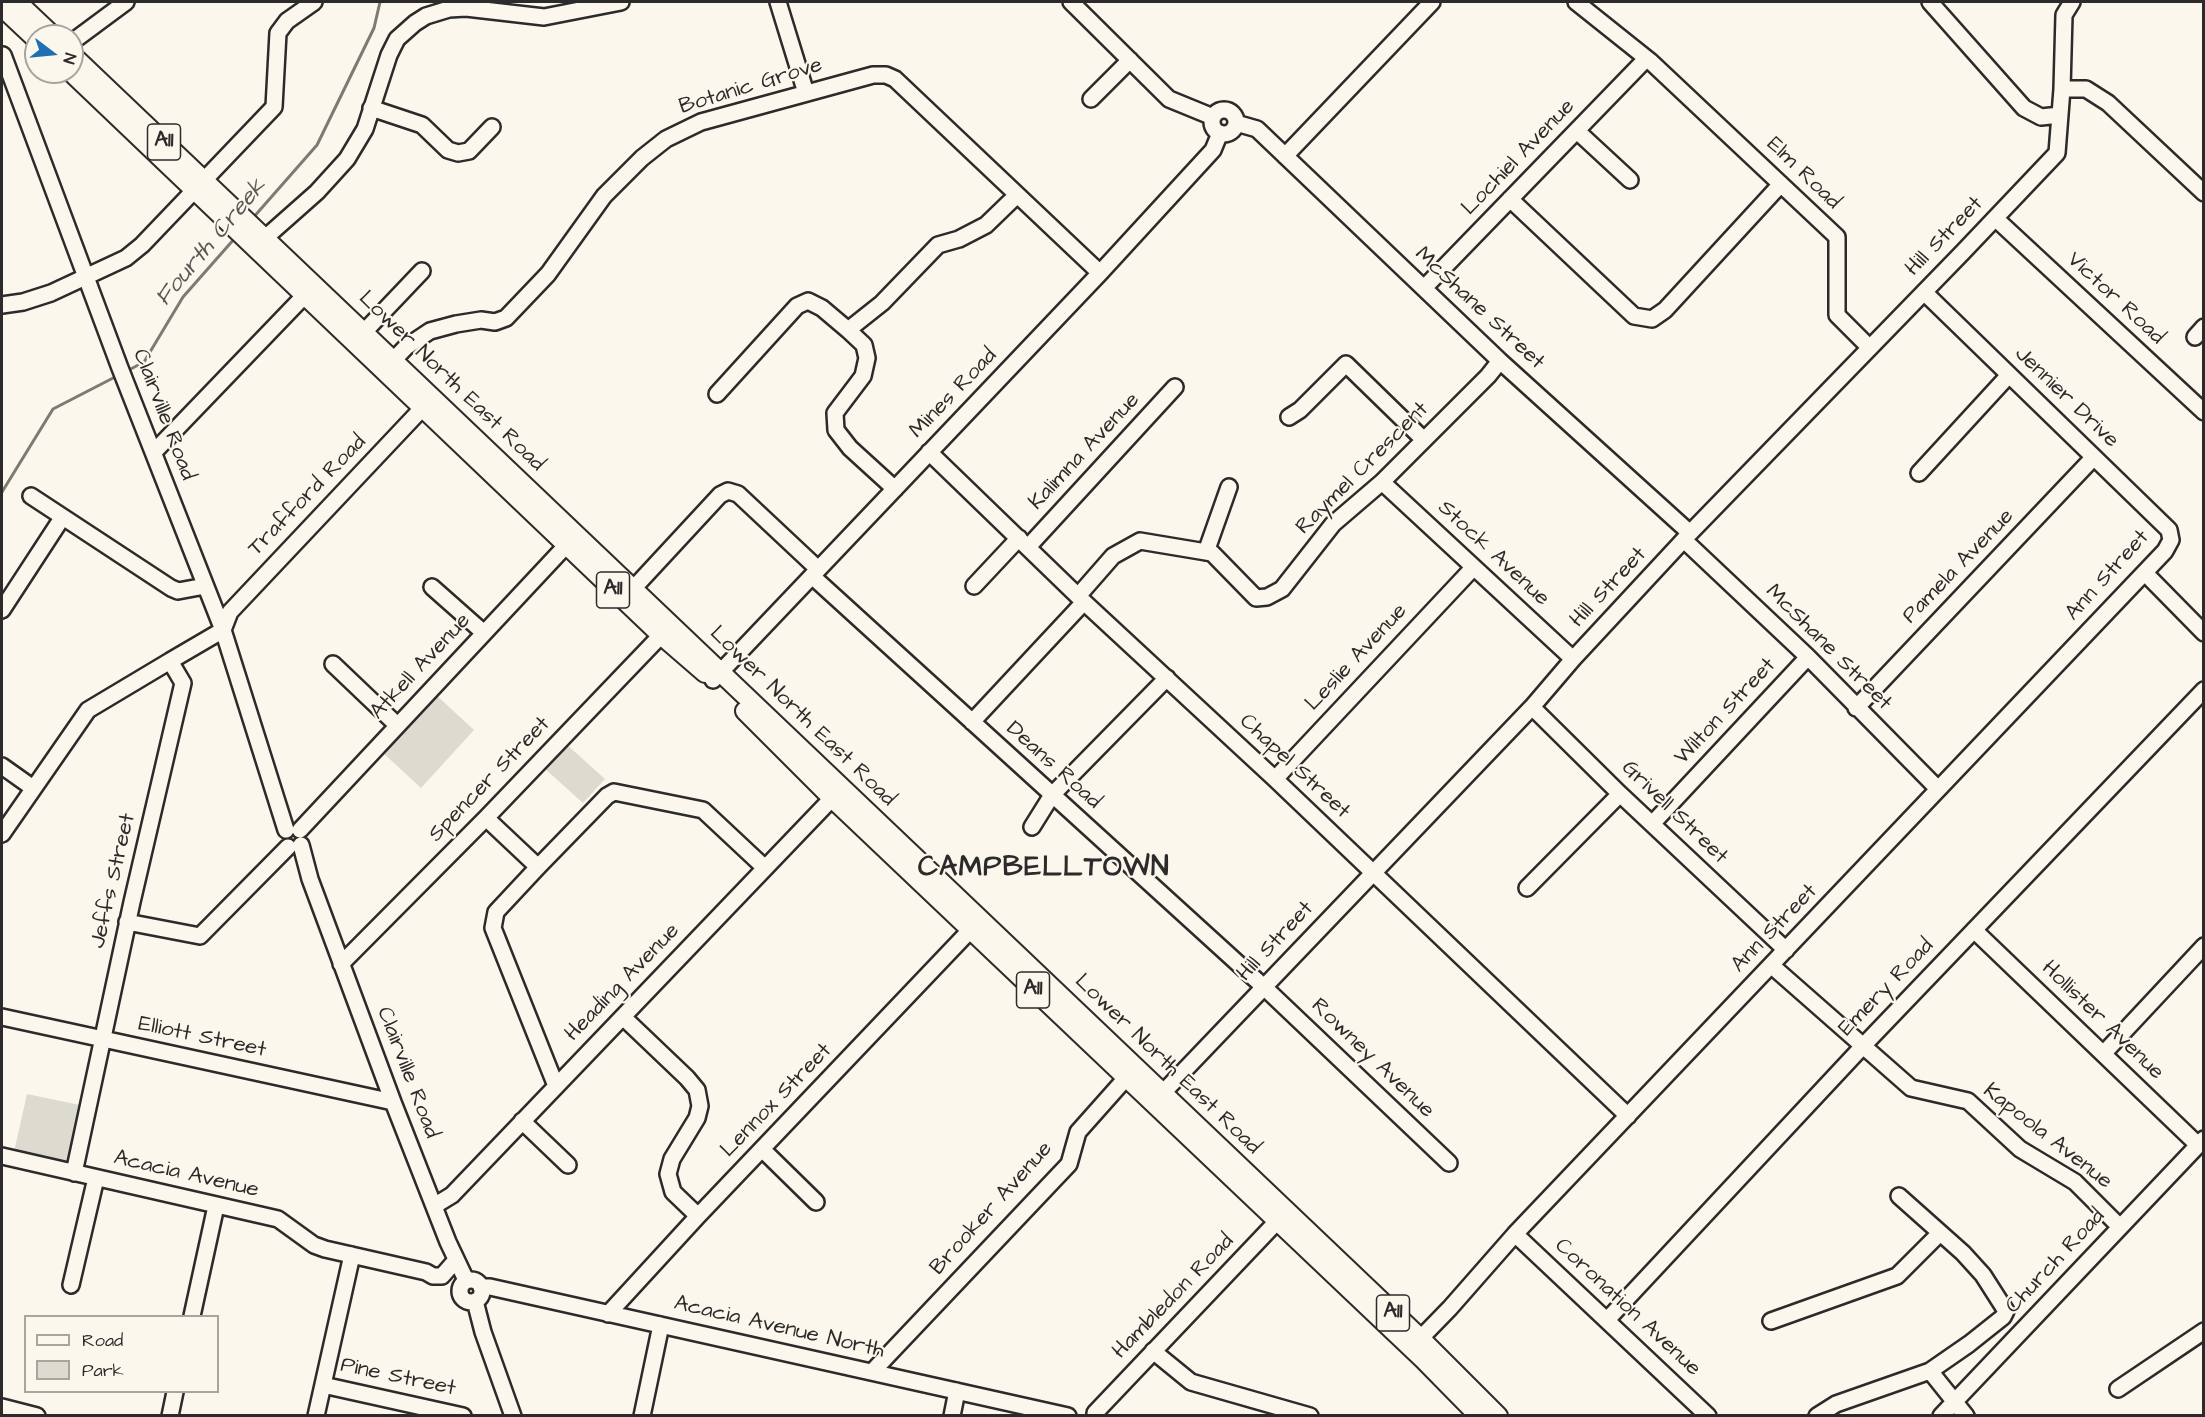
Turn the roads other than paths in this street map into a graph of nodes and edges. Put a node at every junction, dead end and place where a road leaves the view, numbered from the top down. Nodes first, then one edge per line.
1 (17, 2) edge
2 (126, 2) edge
3 (314, 2) edge
4 (621, 2) edge
5 (778, 2) edge
6 (1071, 2) edge
7 (1432, 2) edge
8 (1576, 2) edge
9 (1930, 2) edge
10 (2072, 2) edge
11 (2, 7) edge
12 (506, 7) edge
13 (40, 24) edge
14 (24, 28) edge
15 (84, 33) edge
16 (3, 55) edge
17 (1646, 59) junction
18 (1130, 60) junction
19 (84, 67) edge
20 (84, 83) edge
21 (2062, 89) junction
22 (806, 93) junction
23 (1091, 99) dead end
24 (371, 108) junction
25 (2060, 115) junction
26 (1213, 117) junction
27 (1236, 123) junction
28 (492, 127) dead end
29 (1577, 131) junction
30 (1220, 133) junction
31 (1285, 156) junction
32 (1630, 180) dead end
33 (1781, 184) junction
34 (199, 185) junction
35 (2200, 185) edge
36 (1017, 195) junction
37 (1510, 199) junction
38 (1995, 218) junction
39 (250, 233) junction
40 (422, 271) dead end
41 (1100, 273) junction
42 (87, 276) junction
43 (1424, 288) junction
44 (1924, 292) junction
45 (305, 295) junction
46 (2, 305) edge
47 (848, 330) junction
48 (364, 332) junction
49 (1870, 348) junction
50 (1500, 361) junction
51 (389, 365) junction
52 (2009, 375) junction
53 (1175, 387) dead end
54 (717, 393) dead end
55 (428, 402) junction
56 (2204, 412) edge
57 (1289, 417) dead end
58 (1424, 440) junction
59 (154, 452) junction
60 (929, 452) junction
61 (2094, 457) junction
62 (1919, 473) dead end
63 (1382, 482) junction
64 (1229, 487) dead end
65 (895, 489) junction
66 (31, 496) dead end
67 (62, 518) junction
68 (1687, 536) junction
69 (571, 540) junction
70 (2171, 540) joint
71 (1023, 543) junction
72 (1206, 552) junction
73 (1473, 568) junction
74 (815, 573) junction
75 (2145, 573) junction
76 (205, 586) junction
77 (432, 586) dead end
78 (974, 586) dead end
79 (632, 590) junction
80 (1081, 599) junction
81 (2, 610) edge
82 (223, 630) junction
83 (665, 631) junction
84 (484, 633) junction
85 (2204, 633) edge
86 (1808, 657) junction
87 (1573, 659) junction
88 (170, 662) junction
89 (333, 664) dead end
90 (717, 676) junction
91 (1167, 678) junction
92 (2204, 690) edge
93 (1533, 708) junction
94 (1856, 708) junction
95 (972, 722) junction
96 (397, 725) junction
97 (2, 766) edge
98 (1275, 779) junction
99 (33, 788) junction
100 (1938, 789) junction
101 (837, 793) junction
102 (1620, 794) junction
103 (1052, 795) junction
104 (486, 818) junction
105 (1652, 824) junction
106 (1032, 827) dead end
107 (2, 834) edge
108 (294, 838) junction
109 (538, 867) junction
110 (765, 868) junction
111 (1373, 873) junction
112 (1527, 888) dead end
113 (128, 922) junction
114 (975, 925) junction
115 (1974, 930) junction
116 (2204, 946) edge
117 (1785, 950) junction
118 (341, 964) junction
119 (1771, 965) junction
120 (1265, 988) junction
121 (2, 1017) edge
122 (623, 1017) junction
123 (102, 1040) junction
124 (1863, 1046) junction
125 (2104, 1053) junction
126 (1130, 1073) junction
127 (556, 1086) junction
128 (1157, 1099) junction
129 (393, 1102) junction
130 (1628, 1116) junction
131 (522, 1121) junction
132 (2201, 1142) edge
133 (762, 1149) junction
134 (2, 1156) edge
135 (1449, 1163) dead end
136 (568, 1165) dead end
137 (74, 1173) junction
138 (96, 1178) junction
139 (1899, 1196) dead end
140 (816, 1202) dead end
141 (216, 1206) junction
142 (434, 1206) junction
143 (698, 1216) junction
144 (1282, 1217) junction
145 (2120, 1227) junction
146 (1515, 1234) junction
147 (1940, 1234) junction
148 (352, 1255) junction
149 (456, 1260) junction
150 (70, 1285) dead end
151 (478, 1294) junction
152 (608, 1314) junction
153 (192, 1315) edge
154 (1607, 1320) junction
155 (1771, 1321) dead end
156 (661, 1325) junction
157 (2204, 1331) edge
158 (1415, 1343) junction
159 (1153, 1351) junction
160 (1930, 1371) junction
161 (872, 1372) junction
162 (323, 1385) junction
163 (2118, 1389) dead end
164 (957, 1391) junction
165 (175, 1393) edge
166 (1954, 1402) junction
167 (2, 1407) edge
168 (1093, 1415) edge
169 (37, 1416) edge
170 (170, 1416) edge
171 (316, 1416) edge
172 (463, 1416) edge
173 (513, 1416) edge
174 (642, 1416) edge
175 (952, 1416) edge
176 (1068, 1416) edge
177 (1310, 1416) edge
178 (1479, 1416) edge
179 (1498, 1416) edge
180 (1708, 1416) edge
181 (1818, 1416) edge
182 (1941, 1416) edge
183 (1966, 1416) edge

1 - 13 main road
2 - 15 street
3 - 34 street
4 - 12 street
5 - 22 street
6 - 18 street
7 - 31 street
8 - 17 street, Elm Road
9 - 25 street
10 - 21 street, Hill Street
11 - 14 main road
12 - 24 street
16 - 42 street, Clairville Road
17 - 29 street, Lochiel Avenue
17 - 33 street, Elm Road
18 - 23 street
18 - 26 street
19 - 34 main road, Lower North East Road / A11
20 - 34 main road, Lower North East Road / A11
21 - 25 street, Hill Street
21 - 35 street
22 - 36 street, Botanic Grove
22 - 51 street, Botanic Grove
24 - 28 street
24 - 39 street
25 - 38 street, Hill Street
26 - 27 street
26 - 30 street
27 - 30 street
27 - 31 street, McShane Street
29 - 32 street
29 - 37 street, Lochiel Avenue
30 - 41 street, Mines Road
31 - 43 street, McShane Street
33 - 37 street
33 - 49 street, Elm Road
34 - 39 main road, Lower North East Road / A11
34 - 42 street
36 - 41 street, Botanic Grove
36 - 47 street
37 - 43 street, Lochiel Avenue
38 - 44 street, Hill Street
38 - 56 street, Victor Road
39 - 45 main road, Lower North East Road / A11
39 - 48 main road, Lower North East Road / A11
40 - 48 street
41 - 60 street, Mines Road
42 - 46 street
42 - 59 street, Clairville Road
43 - 50 street, McShane Street
44 - 49 street, Hill Street
44 - 52 street, Jennier Drive
45 - 51 main road, Lower North East Road / A11
45 - 59 street
47 - 54 street
47 - 65 street
48 - 51 main road, Lower North East Road / A11
49 - 68 street, Hill Street
50 - 58 street, Raymel Crescent
50 - 68 street, McShane Street
51 - 55 main road, Lower North East Road / A11
52 - 61 street, Jennier Drive
52 - 62 street
53 - 71 street, Kalimna Avenue
55 - 69 main road, Lower North East Road / A11
55 - 82 street, Trafford Road
57 - 58 street
58 - 63 street, Raymel Crescent
59 - 76 street, Clairville Road
60 - 65 street, Mines Road
60 - 71 street, Chapel Street
61 - 70 street, Jennier Drive
61 - 94 street, Pamela Avenue
63 - 72 street, Raymel Crescent
63 - 73 street, Stock Avenue
64 - 72 street
65 - 74 street, Mines Road
66 - 67 street
67 - 76 street
67 - 81 street
68 - 86 street, McShane Street
68 - 87 street, Hill Street
69 - 79 main road, Lower North East Road / A11
69 - 83 main road, Lower North East Road / A11
69 - 84 street, Atkell Avenue
70 - 75 street, Ann Street
71 - 78 street, Kalimna Avenue
71 - 80 street, Chapel Street
72 - 80 street, Raymel Crescent
73 - 87 street, Stock Avenue
73 - 98 street, Leslie Avenue
74 - 79 street, Deans Road
74 - 90 street, Mines Road
74 - 95 street, Deans Road
75 - 85 street
75 - 100 street, Ann Street
76 - 82 street, Clairville Road
77 - 84 street
79 - 83 main road, Lower North East Road / A11
80 - 91 street, Chapel Street
80 - 95 street, Raymel Crescent
82 - 88 street
82 - 108 street, Clairville Road
83 - 90 main road, Lower North East Road / A11
83 - 104 street, Spencer Street
84 - 96 street, Atkell Avenue
86 - 94 street, McShane Street
86 - 105 street, Wilton Street
87 - 93 street, Hill Street
88 - 99 street
88 - 113 street, Jeffs Street
89 - 96 street
90 - 101 main road, Lower North East Road / A11
91 - 98 street, Chapel Street
91 - 103 street
92 - 115 street, Emery Road
93 - 102 street, Grivell Street
93 - 111 street, Hill Street
94 - 100 street, McShane Street
95 - 103 street, Deans Road
96 - 108 street, Atkell Avenue
97 - 99 street
98 - 111 street, Chapel Street
99 - 107 street
100 - 117 street, Ann Street
101 - 110 street, Heading Avenue
101 - 114 main road, Lower North East Road / A11
102 - 105 street, Grivell Street
102 - 112 street
103 - 106 street
103 - 120 street, Deans Road
104 - 109 street
104 - 118 street, Spencer Street
105 - 117 street, Grivell Street
108 - 113 street, Atkell Avenue
108 - 118 street, Clairville Road
109 - 110 street
109 - 127 street
110 - 122 street, Heading Avenue
111 - 120 street, Hill Street
111 - 130 street, Chapel Street
113 - 123 street, Jeffs Street
114 - 126 main road, Lower North East Road / A11
114 - 133 street, Lennox Street
115 - 124 street, Emery Road
115 - 125 street, Hollister Avenue
116 - 125 street
117 - 119 street, Ann Street
118 - 129 street, Clairville Road
119 - 124 street, Kapoola Avenue
119 - 130 street, Ann Street
120 - 128 street, Hill Street
120 - 135 street, Rowney Avenue
121 - 123 street, Elliott Street
122 - 127 street, Heading Avenue
122 - 143 street
123 - 129 street, Elliott Street
123 - 137 street, Jeffs Street
124 - 145 street, Kapoola Avenue
124 - 154 street, Emery Road
125 - 132 street, Hollister Avenue
126 - 128 main road, Lower North East Road / A11
126 - 161 street, Brooker Avenue
127 - 131 street, Heading Avenue
128 - 144 main road, Lower North East Road / A11
129 - 142 street, Clairville Road
130 - 146 street, Ann Street
131 - 136 street
131 - 142 street, Heading Avenue
132 - 145 street, Church Road
133 - 140 street
133 - 143 street, Lennox Street
134 - 137 street, Acacia Avenue
137 - 138 street, Acacia Avenue
138 - 141 street, Acacia Avenue
138 - 150 street
139 - 147 street
141 - 148 street, Acacia Avenue
141 - 153 street
142 - 149 street, Clairville Road
143 - 152 street, Lennox Street
144 - 158 main road, Lower North East Road / A11
144 - 159 street, Hambledon Road
145 - 166 street, Church Road
146 - 154 street, Coronation Avenue
146 - 158 street, Ann Street
147 - 155 street
147 - 160 street
148 - 149 street
148 - 162 street
149 - 151 street, Clairville Road
151 - 152 street, Acacia Avenue North
151 - 173 street
152 - 156 street, Acacia Avenue North
154 - 180 street, Coronation Avenue
156 - 161 street, Acacia Avenue North
156 - 174 street
157 - 163 street
158 - 178 main road, Lower North East Road / A11
158 - 179 main road, Lower North East Road / A11
159 - 168 street, Hambledon Road
159 - 177 street
160 - 166 street
160 - 181 street
161 - 164 street, Acacia Avenue North
162 - 171 street
162 - 172 street, Pine Street
164 - 175 street
164 - 176 street, Acacia Avenue North
165 - 170 street
166 - 182 street, Church Road
166 - 183 street
167 - 169 street

